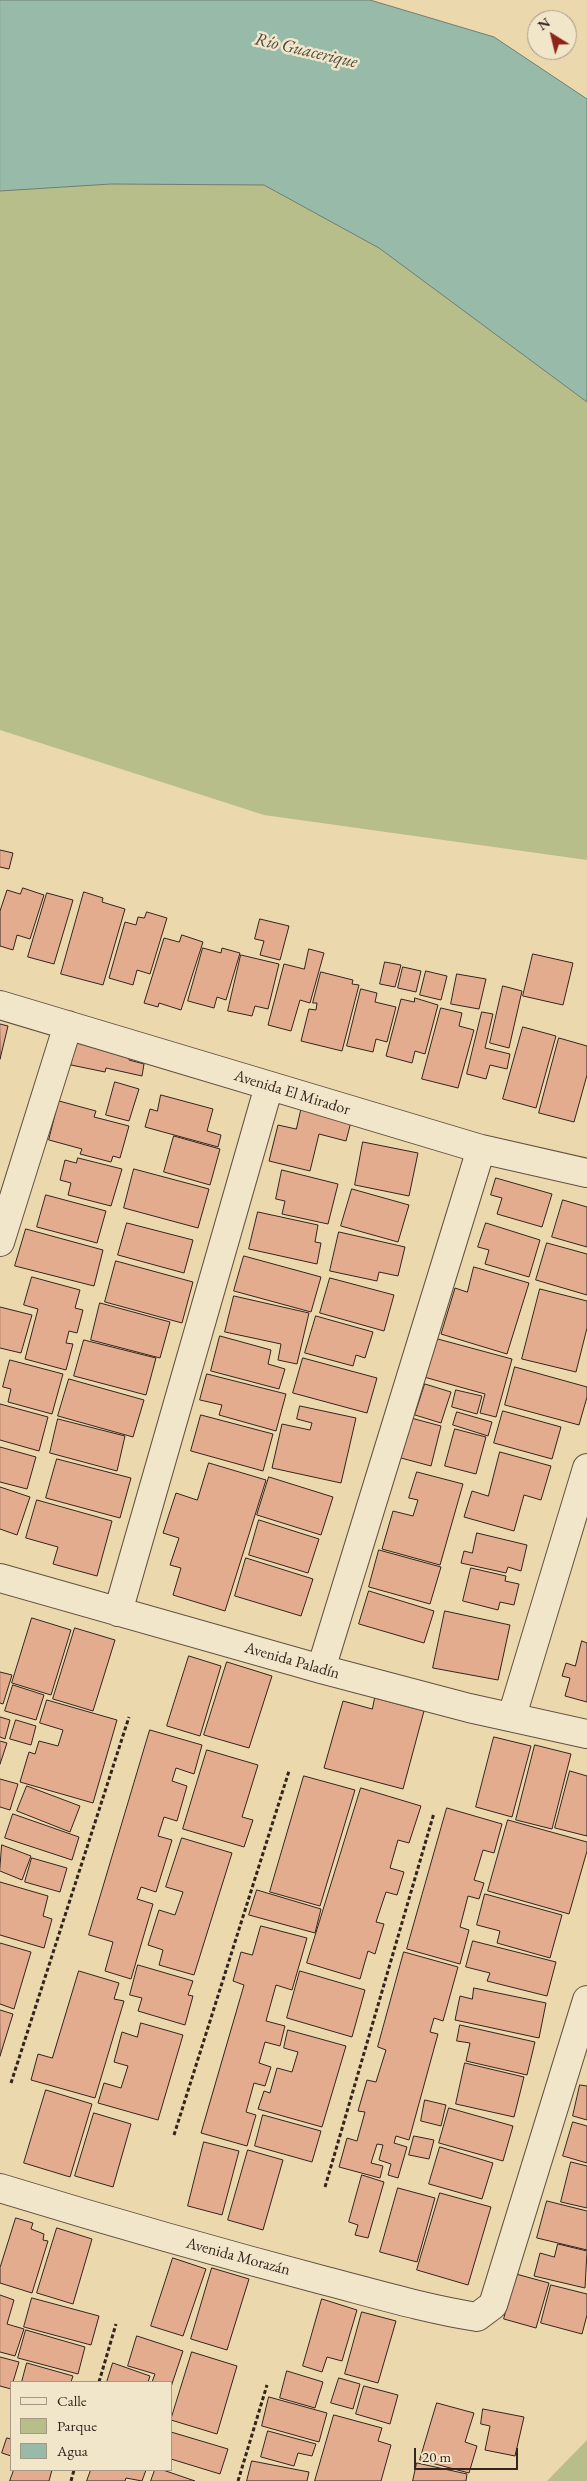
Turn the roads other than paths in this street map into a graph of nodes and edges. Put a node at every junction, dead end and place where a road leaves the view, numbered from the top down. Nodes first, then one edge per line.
1 (0, 1005) edge
2 (68, 1025) junction
3 (269, 1086) junction
4 (481, 1149) junction
5 (587, 1173) edge
6 (0, 1242) edge
7 (587, 1468) edge
8 (0, 1578) edge
9 (118, 1612) junction
10 (321, 1670) junction
11 (512, 1716) junction
12 (587, 1734) edge
13 (587, 2000) edge
14 (0, 2188) edge

1 - 2 street, Avenida El Mirador
2 - 3 street, Avenida El Mirador
2 - 6 street
3 - 4 street, Avenida El Mirador
3 - 9 street
4 - 5 street, Avenida El Mirador
4 - 10 street
7 - 11 street
8 - 9 street, Avenida Paladín
9 - 10 street, Avenida Paladín
10 - 11 street, Avenida Paladín
11 - 12 street, Avenida Paladín
13 - 14 street, Avenida Morazán

